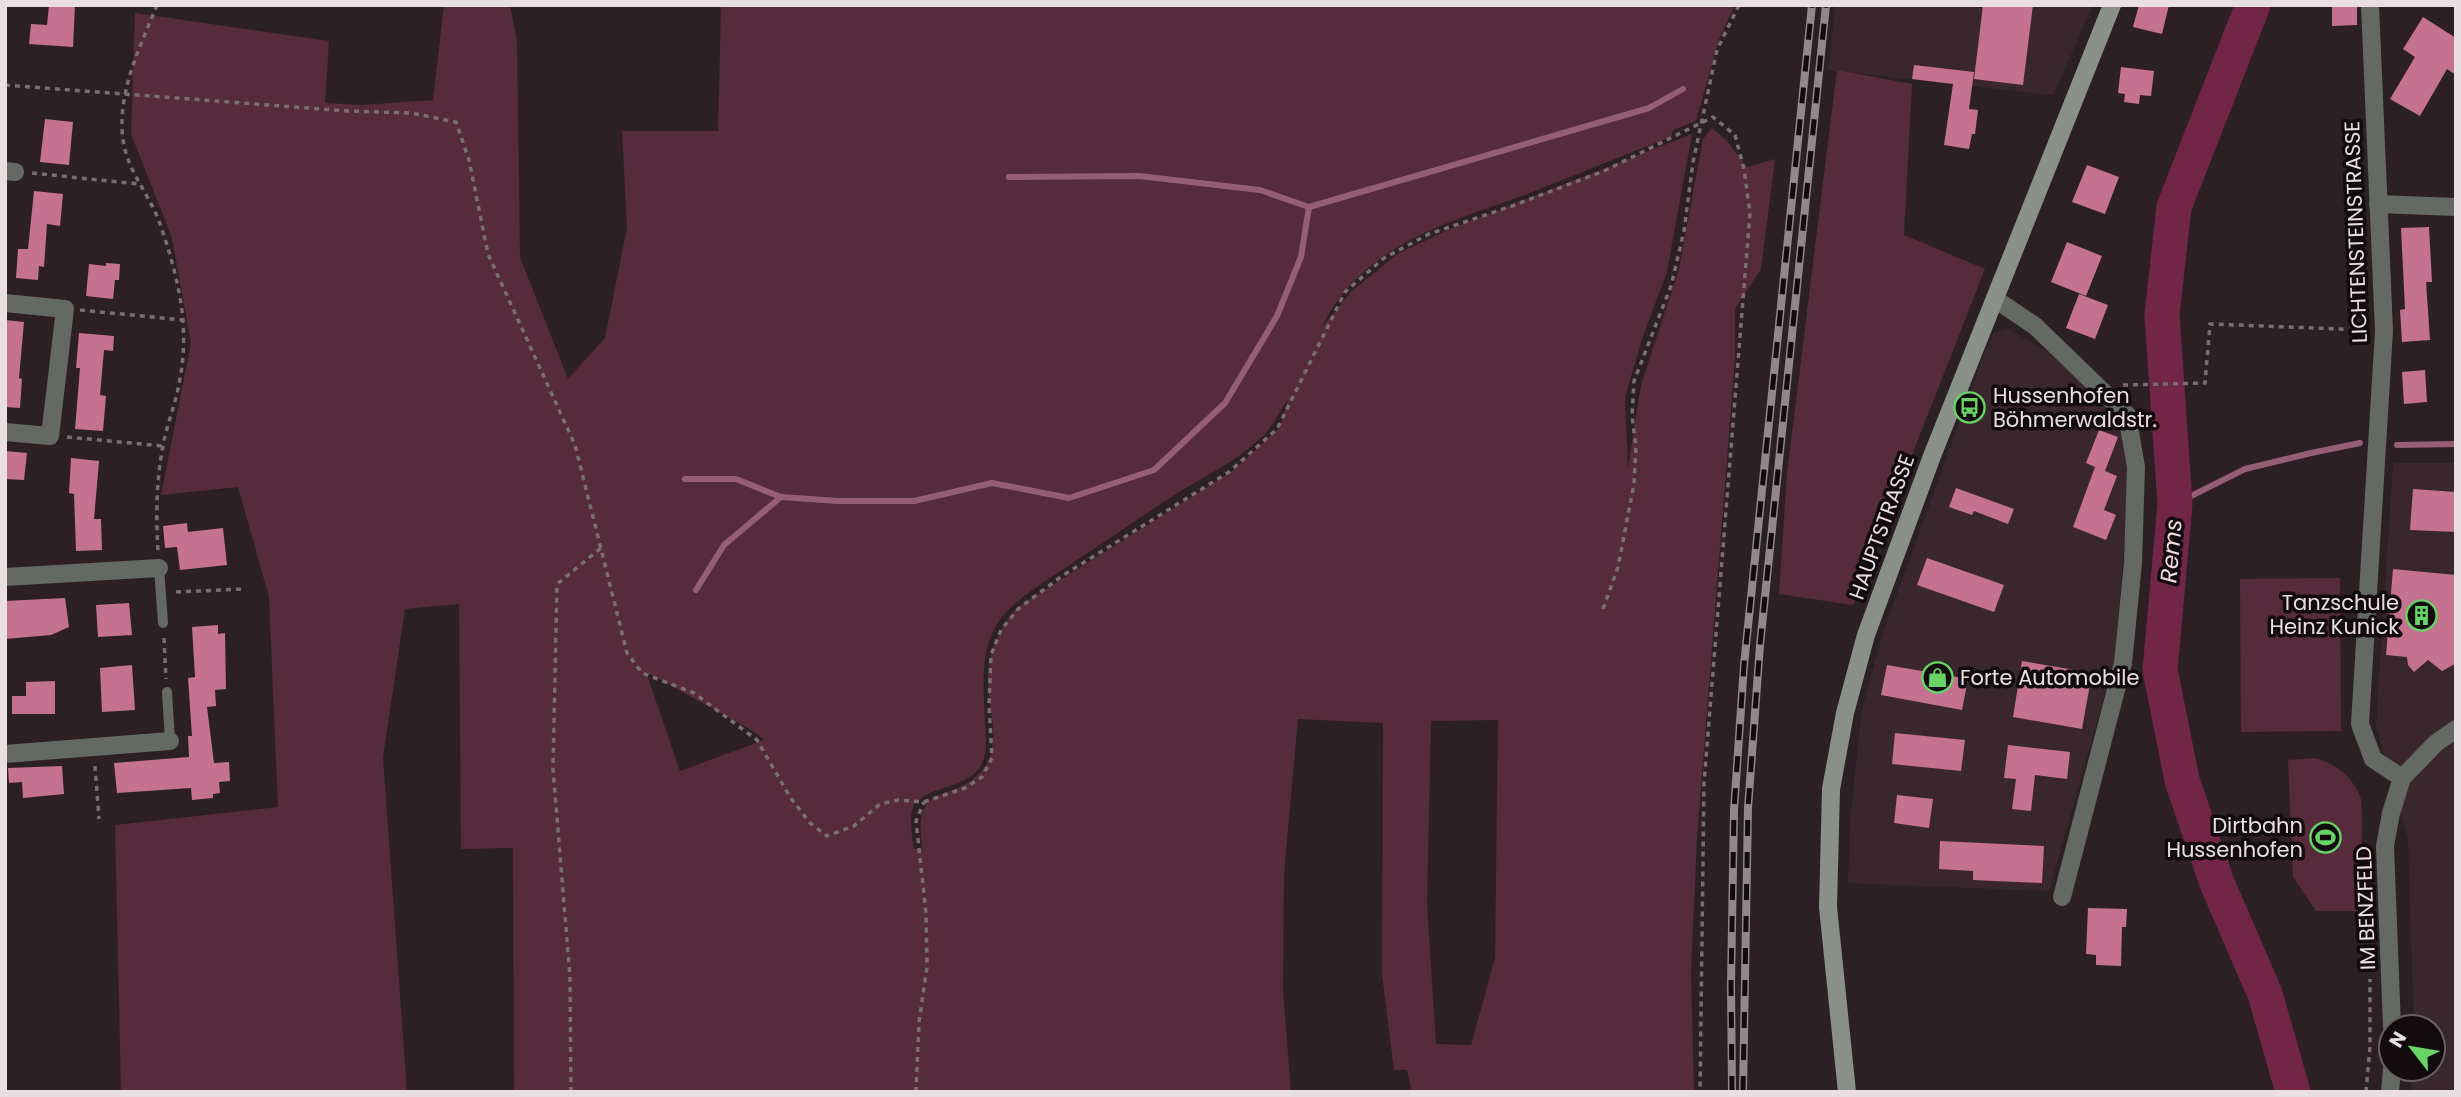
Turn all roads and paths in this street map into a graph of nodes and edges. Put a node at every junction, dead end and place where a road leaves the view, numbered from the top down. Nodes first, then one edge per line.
1 (157, 5) edge
2 (1739, 5) edge
3 (2112, 5) edge
4 (2370, 5) edge
5 (5, 85) edge
6 (126, 93) junction
7 (1701, 124) junction
8 (10, 171) edge
9 (138, 184) junction
10 (2378, 204) junction
11 (2456, 207) edge
12 (1996, 299) junction
13 (5, 303) edge
14 (65, 309) junction
15 (183, 320) junction
16 (2384, 331) junction
17 (2097, 385) junction
18 (5, 432) edge
19 (50, 436) junction
20 (163, 446) junction
21 (601, 548) junction
22 (159, 568) junction
23 (5, 577) edge
24 (244, 589) dead end
25 (161, 593) junction
26 (1603, 609) dead end
27 (163, 623) joint
28 (167, 692) joint
29 (2456, 729) edge
30 (170, 741) joint
31 (93, 747) junction
32 (5, 754) edge
33 (2402, 778) junction
34 (924, 802) junction
35 (99, 819) dead end
36 (2063, 897) dead end
37 (2391, 1013) edge
38 (571, 1092) edge
39 (915, 1092) edge
40 (1700, 1092) edge
41 (1847, 1092) edge

1 - 6 path
2 - 7 path
3 - 12 street, HAUPTSTRASSE
4 - 10 street, LICHTENSTEINSTRASSE
5 - 6 path
6 - 9 path
6 - 21 path
7 - 26 path
7 - 34 path
7 - 40 path
8 - 9 path
9 - 15 path
10 - 11 street
10 - 16 street, LICHTENSTEINSTRASSE
12 - 17 street
12 - 41 street, HAUPTSTRASSE
13 - 14 street
14 - 15 path
14 - 19 street
15 - 20 path
16 - 17 path
16 - 33 street, LICHTENSTEINSTRASSE
17 - 36 street
18 - 19 street
19 - 20 path
20 - 22 path
21 - 34 path
21 - 38 path
22 - 23 street
22 - 25 lane
24 - 25 path
25 - 27 lane
27 - 28 path
28 - 30 lane
29 - 33 street, IM BENZFELD
30 - 31 street
31 - 32 street
31 - 35 path
33 - 37 street, IM BENZFELD
34 - 39 path

